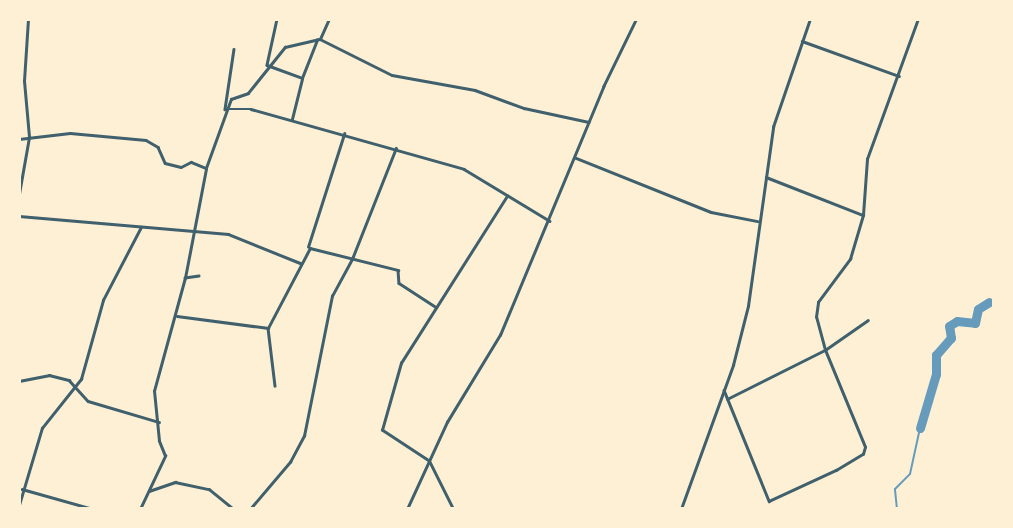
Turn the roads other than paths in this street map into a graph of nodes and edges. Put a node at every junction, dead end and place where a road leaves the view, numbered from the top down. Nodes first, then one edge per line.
1 (28, 19) edge
2 (277, 19) edge
3 (329, 19) edge
4 (636, 19) edge
5 (810, 19) edge
6 (918, 19) edge
7 (319, 40) junction
8 (802, 41) junction
9 (234, 49) dead end
10 (267, 65) junction
11 (899, 76) junction
12 (302, 78) junction
13 (225, 109) junction
14 (292, 119) junction
15 (590, 122) junction
16 (344, 134) junction
17 (29, 138) junction
18 (19, 139) edge
19 (396, 147) junction
20 (575, 158) junction
21 (206, 168) junction
22 (765, 177) junction
23 (19, 194) edge
24 (506, 196) junction
25 (863, 215) junction
26 (19, 216) edge
27 (550, 221) junction
28 (757, 221) junction
29 (141, 227) junction
30 (194, 229) junction
31 (308, 248) junction
32 (352, 259) junction
33 (300, 262) junction
34 (199, 276) dead end
35 (185, 278) junction
36 (436, 307) junction
37 (177, 316) junction
38 (868, 320) dead end
39 (268, 328) junction
40 (825, 350) junction
41 (19, 381) edge
42 (76, 385) junction
43 (275, 386) dead end
44 (724, 390) junction
45 (727, 399) junction
46 (159, 422) junction
47 (429, 461) junction
48 (20, 488) edge
49 (149, 491) junction
50 (769, 501) junction
51 (19, 505) edge
52 (93, 509) edge
53 (140, 509) edge
54 (234, 509) edge
55 (250, 509) edge
56 (407, 509) edge
57 (453, 509) edge
58 (681, 509) edge
59 (772, 509) edge

1 - 17 street
2 - 10 street
3 - 7 street
4 - 15 street
5 - 8 street
6 - 11 street
7 - 10 street
7 - 12 street
7 - 15 street
8 - 11 street
8 - 22 street
9 - 13 street
10 - 12 street
10 - 13 street
11 - 25 street
12 - 14 street
13 - 14 street
13 - 21 street
14 - 16 street
15 - 20 street
16 - 19 street
16 - 31 street
17 - 18 street
17 - 21 street
17 - 23 street
19 - 24 street
19 - 32 street
20 - 27 street
20 - 28 street
21 - 30 street
22 - 25 street
22 - 28 street
24 - 27 street
24 - 36 street
25 - 40 street
26 - 29 street
27 - 47 street
28 - 44 street
29 - 30 street
29 - 42 street
30 - 33 street
30 - 35 street
31 - 32 street
31 - 33 street
32 - 36 street
32 - 55 street
33 - 39 street
34 - 35 street
35 - 37 street
36 - 47 street
37 - 39 street
37 - 46 street
38 - 40 street
39 - 43 street
40 - 45 street
40 - 50 street
41 - 42 street
42 - 46 street
42 - 48 street
44 - 45 street
44 - 58 street
45 - 50 street
46 - 49 street
47 - 56 street
47 - 57 street
48 - 51 street
48 - 52 street
49 - 53 street
49 - 54 street
50 - 59 street

